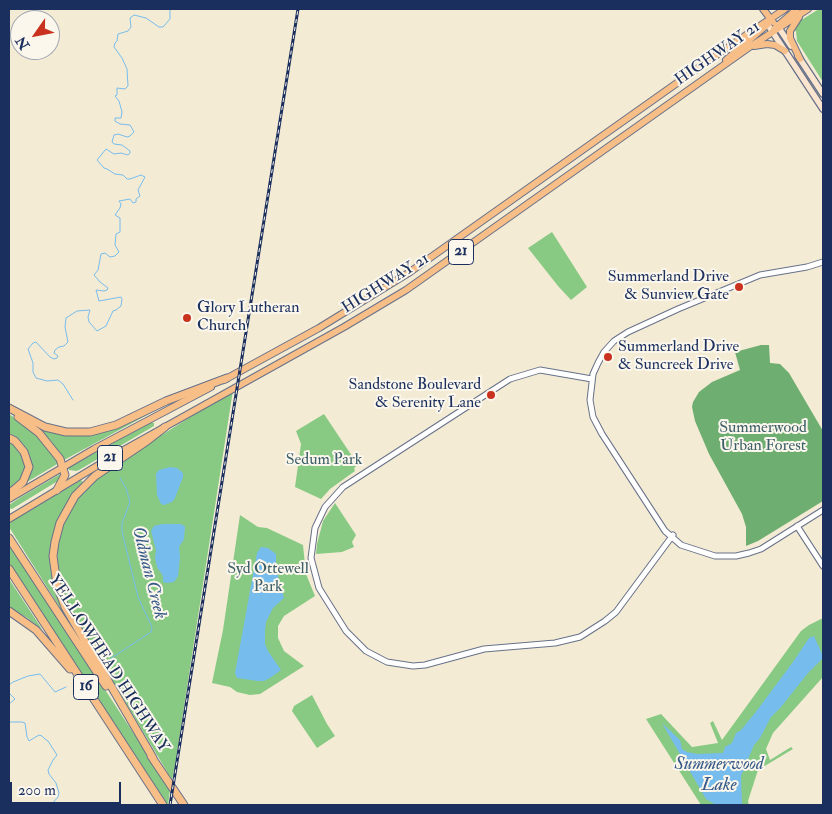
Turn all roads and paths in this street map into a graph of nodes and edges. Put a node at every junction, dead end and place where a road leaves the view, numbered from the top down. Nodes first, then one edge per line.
1 (763, 9) edge
2 (786, 9) edge
3 (802, 10) edge
4 (773, 22) junction
5 (773, 32) junction
6 (748, 48) junction
7 (785, 50) junction
8 (800, 59) junction
9 (719, 69) junction
10 (823, 94) edge
11 (823, 109) edge
12 (823, 262) edge
13 (228, 378) junction
14 (592, 379) junction
15 (9, 408) edge
16 (9, 412) edge
17 (164, 426) junction
18 (9, 438) edge
19 (64, 466) junction
20 (57, 490) junction
21 (9, 494) edge
22 (9, 498) edge
23 (823, 510) edge
24 (10, 518) edge
25 (797, 526) junction
26 (9, 534) edge
27 (672, 537) junction
28 (9, 538) edge
29 (23, 558) junction
30 (823, 566) edge
31 (9, 569) edge
32 (9, 611) edge
33 (99, 706) junction
34 (153, 758) junction
35 (163, 805) edge
36 (184, 805) edge

1 - 4 main road
2 - 4 main road, HIGHWAY 21 / 21
3 - 4 main road, HIGHWAY 21 / 21
3 - 8 main road
4 - 5 main road, HIGHWAY 21 / 21
4 - 8 main road
4 - 9 main road
4 - 13 main road, HIGHWAY 21 / 21
5 - 6 main road, HIGHWAY 21 / 21
5 - 7 main road
6 - 7 main road
6 - 9 main road, HIGHWAY 21 / 21
7 - 11 main road
8 - 10 main road
9 - 17 main road, HIGHWAY 21 / 21
12 - 14 street
13 - 15 highway
13 - 19 main road, HIGHWAY 21 / 21
14 - 27 street
14 - 27 street
16 - 19 highway
17 - 20 main road, HIGHWAY 21 / 21
17 - 34 highway
18 - 21 highway
19 - 20 highway
19 - 22 main road, HIGHWAY 21 / 21
20 - 24 main road, HIGHWAY 21 / 21
23 - 25 street
25 - 27 street
25 - 30 street
26 - 29 highway
28 - 29 highway, YELLOWHEAD HIGHWAY / 16
29 - 34 highway, YELLOWHEAD HIGHWAY / 16
31 - 33 highway, YELLOWHEAD HIGHWAY / 16
32 - 33 highway
33 - 35 highway, YELLOWHEAD HIGHWAY / 16
34 - 36 highway, YELLOWHEAD HIGHWAY / 16

